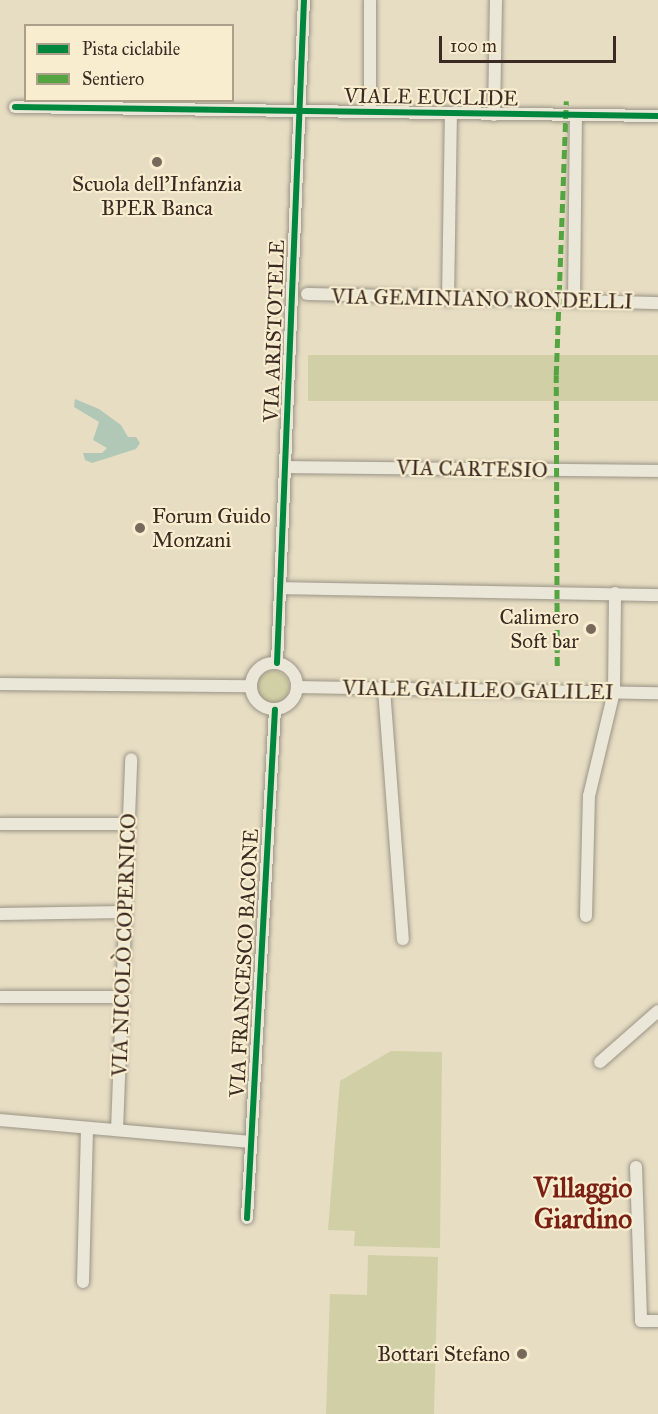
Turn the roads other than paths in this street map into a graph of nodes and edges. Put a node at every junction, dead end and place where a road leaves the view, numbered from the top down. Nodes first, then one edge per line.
1 (304, 0) edge
2 (370, 0) edge
3 (496, 0) edge
4 (204, 105) edge
5 (15, 107) dead end
6 (299, 111) junction
7 (370, 112) junction
8 (451, 113) junction
9 (494, 115) junction
10 (576, 116) junction
11 (658, 116) edge
12 (307, 294) dead end
13 (448, 300) junction
14 (574, 301) junction
15 (658, 303) edge
16 (286, 467) junction
17 (658, 471) edge
18 (281, 588) junction
19 (615, 593) junction
20 (658, 595) edge
21 (277, 663) junction
22 (0, 684) edge
23 (250, 686) junction
24 (297, 687) junction
25 (384, 688) junction
26 (614, 692) junction
27 (658, 693) edge
28 (275, 710) junction
29 (131, 759) dead end
30 (0, 824) edge
31 (128, 824) junction
32 (124, 912) junction
33 (0, 914) edge
34 (586, 916) dead end
35 (403, 939) dead end
36 (0, 998) edge
37 (122, 998) junction
38 (658, 1011) edge
39 (600, 1062) dead end
40 (0, 1120) edge
41 (87, 1128) junction
42 (117, 1130) junction
43 (251, 1142) junction
44 (636, 1167) dead end
45 (247, 1218) dead end
46 (83, 1282) dead end
47 (658, 1321) edge

1 - 6 street, VIA ARISTOTELE
2 - 7 street, VIALE EUCLIDE
3 - 9 street, VIALE EUCLIDE
4 - 5 street, VIALE EUCLIDE
4 - 6 street, VIALE EUCLIDE
6 - 7 street, VIALE EUCLIDE
6 - 16 street, VIA ARISTOTELE
7 - 8 street, VIALE EUCLIDE
8 - 9 street, VIALE EUCLIDE
8 - 13 street
9 - 10 street, VIALE EUCLIDE
10 - 11 street, VIALE EUCLIDE
10 - 14 street
12 - 13 street, VIA GEMINIANO RONDELLI
13 - 14 street, VIA GEMINIANO RONDELLI
14 - 15 street, VIA GEMINIANO RONDELLI
16 - 17 street, VIA CARTESIO
16 - 18 street, VIA ARISTOTELE
18 - 19 street
18 - 21 street, VIA ARISTOTELE
19 - 20 street
19 - 26 street
21 - 23 street
21 - 24 street
22 - 23 street
23 - 28 street
24 - 25 street, VIALE GALILEO GALILEI
24 - 28 street
25 - 26 street, VIALE GALILEO GALILEI
25 - 35 street
26 - 27 street, VIALE GALILEO GALILEI
26 - 34 street
28 - 43 street, VIA FRANCESCO BACONE
29 - 31 street, VIA NICOLÒ COPERNICO
30 - 31 street
31 - 32 street, VIA NICOLÒ COPERNICO
32 - 33 street
32 - 37 street, VIA NICOLÒ COPERNICO
36 - 37 street
37 - 42 street, VIA NICOLÒ COPERNICO
38 - 39 street
40 - 41 street
41 - 42 street
41 - 46 street
42 - 43 street
43 - 45 street, VIA FRANCESCO BACONE
44 - 47 street

